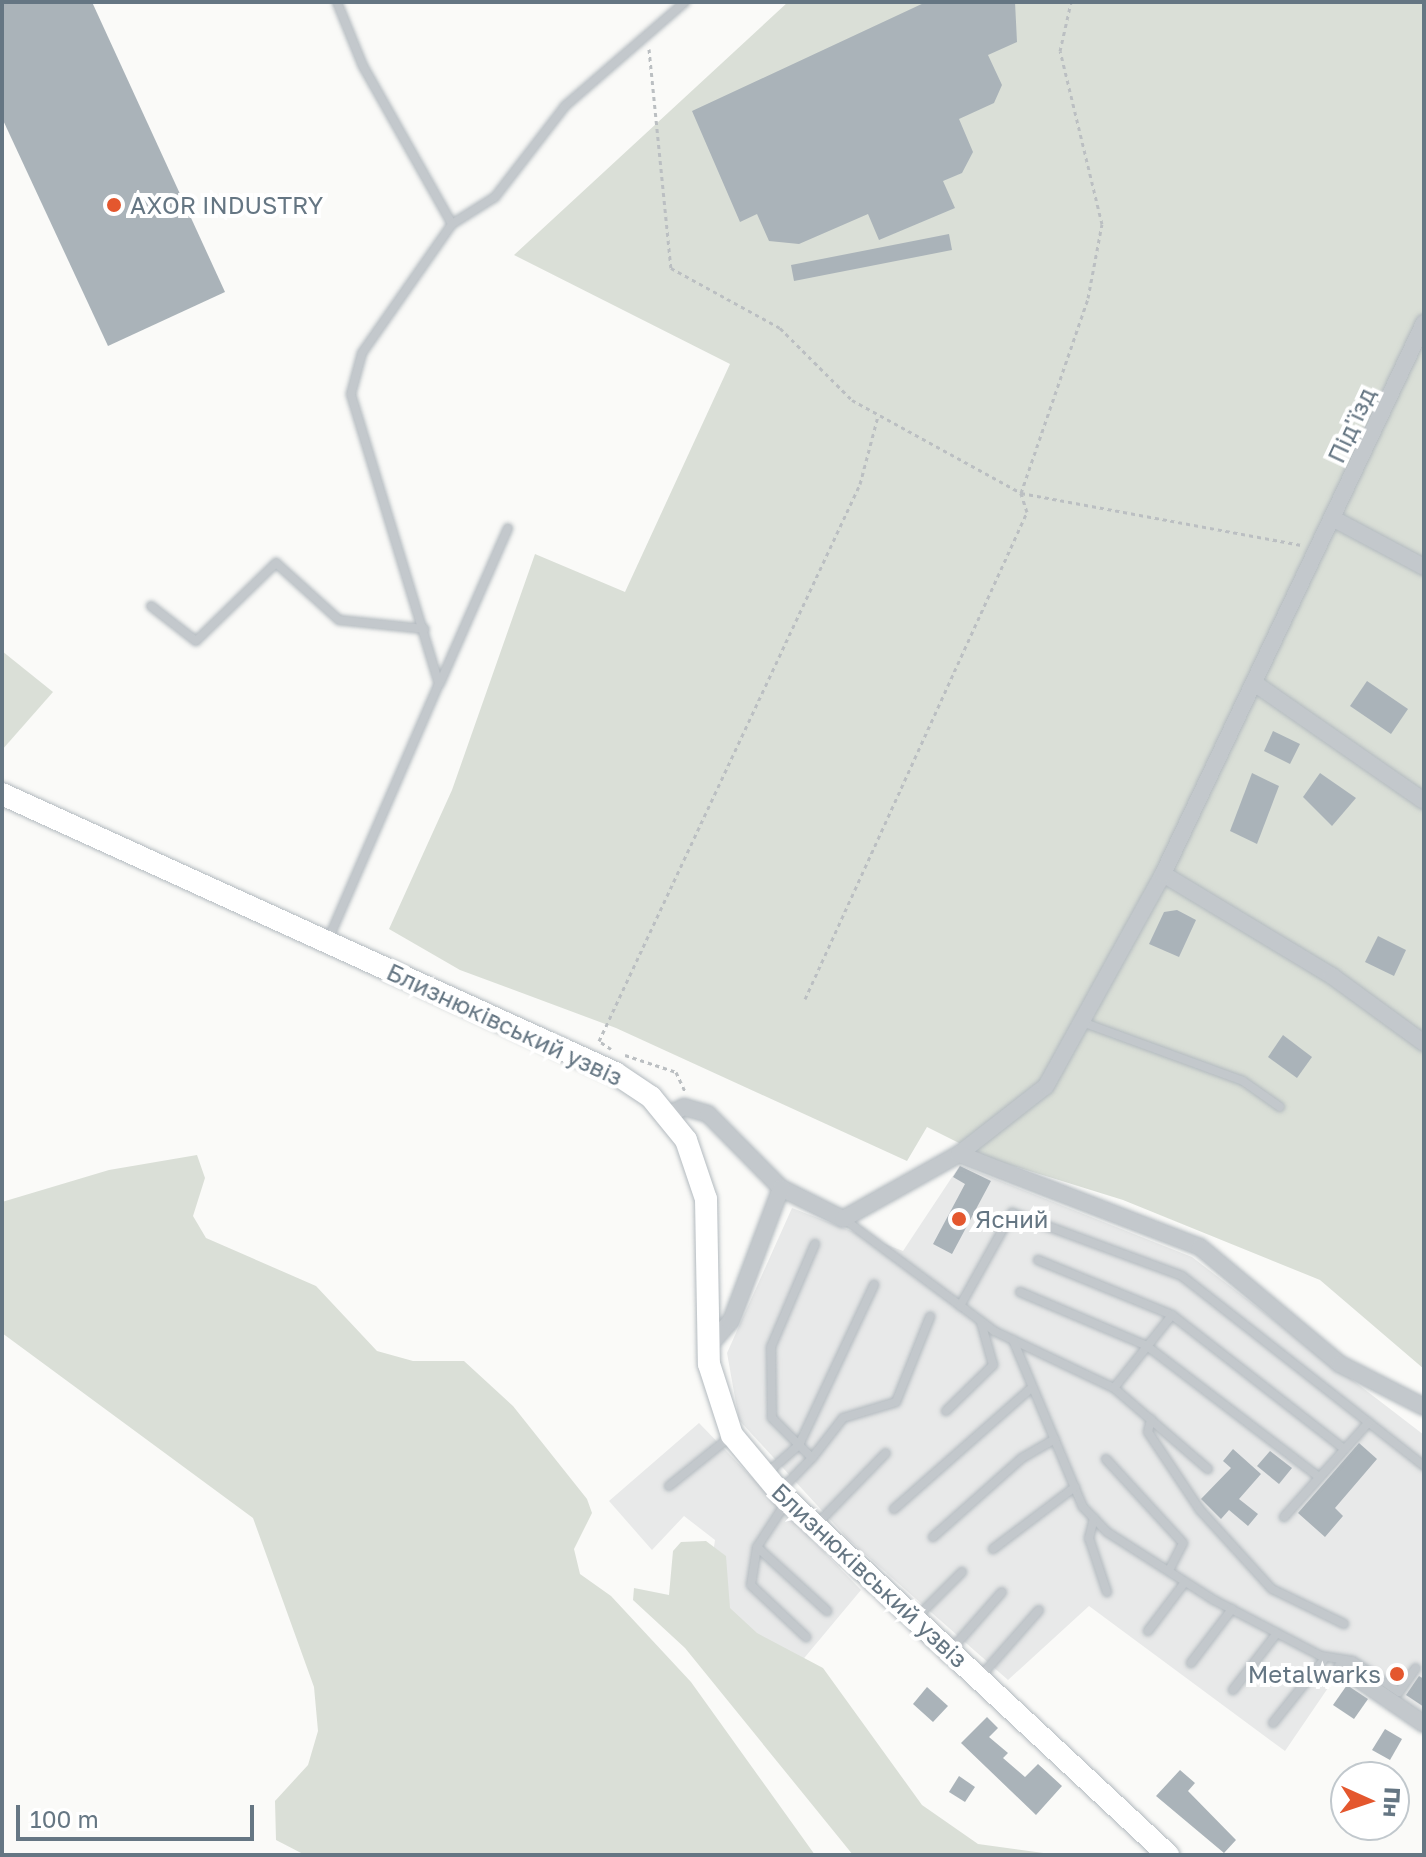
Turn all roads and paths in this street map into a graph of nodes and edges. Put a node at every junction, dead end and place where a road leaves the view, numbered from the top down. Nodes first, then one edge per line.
1 (337, 2) edge
2 (685, 2) edge
3 (1071, 2) edge
4 (645, 30) junction
5 (452, 224) junction
6 (1424, 323) edge
7 (878, 416) junction
8 (1021, 493) junction
9 (1334, 519) junction
10 (508, 528) dead end
11 (1321, 546) junction
12 (1424, 567) edge
13 (151, 606) dead end
14 (425, 629) junction
15 (439, 684) junction
16 (1257, 685) junction
17 (2, 794) edge
18 (1424, 801) edge
19 (1163, 874) junction
20 (327, 943) junction
21 (805, 999) dead end
22 (1078, 1021) junction
23 (1424, 1043) edge
24 (687, 1097) dead end
25 (1280, 1107) dead end
26 (668, 1115) junction
27 (959, 1154) junction
28 (781, 1188) junction
29 (843, 1219) junction
30 (815, 1244) dead end
31 (1038, 1260) dead end
32 (874, 1285) dead end
33 (1020, 1292) dead end
34 (960, 1306) junction
35 (1172, 1315) junction
36 (930, 1317) dead end
37 (981, 1321) junction
38 (1013, 1340) junction
39 (709, 1346) junction
40 (1147, 1346) junction
41 (1114, 1388) junction
42 (1029, 1390) junction
43 (1424, 1407) edge
44 (946, 1411) dead end
45 (1151, 1419) junction
46 (1369, 1422) junction
47 (732, 1435) junction
48 (1055, 1439) junction
49 (799, 1445) junction
50 (1344, 1449) junction
51 (886, 1453) dead end
52 (812, 1458) junction
53 (1106, 1459) dead end
54 (1424, 1466) edge
55 (1208, 1469) dead end
56 (1319, 1477) junction
57 (669, 1486) dead end
58 (1075, 1487) junction
59 (777, 1489) junction
60 (894, 1509) dead end
61 (1284, 1517) dead end
62 (1094, 1518) junction
63 (816, 1526) junction
64 (933, 1537) dead end
65 (757, 1547) junction
66 (993, 1549) dead end
67 (1169, 1571) junction
68 (962, 1572) dead end
69 (1185, 1582) junction
70 (1002, 1592) dead end
71 (1107, 1592) dead end
72 (1232, 1609) junction
73 (1039, 1610) dead end
74 (827, 1611) dead end
75 (916, 1619) junction
76 (1344, 1624) dead end
77 (1148, 1631) dead end
78 (1277, 1633) junction
79 (806, 1637) dead end
80 (950, 1650) junction
81 (1321, 1656) junction
82 (1191, 1663) dead end
83 (1342, 1668) joint
84 (1416, 1668) dead end
85 (980, 1678) junction
86 (1233, 1690) dead end
87 (1273, 1723) dead end
88 (1424, 1724) edge
89 (1168, 1855) edge

1 - 5 lane
2 - 4 lane
3 - 8 path
4 - 5 lane
4 - 7 path
5 - 14 lane
6 - 9 street, Під'їзд
7 - 8 path
7 - 24 path
8 - 11 path
8 - 21 path
9 - 11 street, Під'їзд
9 - 12 street
10 - 15 lane
11 - 16 street, Під'їзд
13 - 14 lane
14 - 15 lane
15 - 20 lane
16 - 18 street
16 - 19 street, Під'їзд
17 - 20 street, Близнюківський узвіз
19 - 22 street, Під'їзд
19 - 23 street
20 - 26 street, Близнюківський узвіз
22 - 25 lane
22 - 27 street, Під'їзд
26 - 28 street
26 - 39 street, Близнюківський узвіз
27 - 29 street, Під'їзд
27 - 43 street
28 - 29 street
28 - 39 street
29 - 34 lane
30 - 49 lane
31 - 35 lane
32 - 49 lane
33 - 40 lane
34 - 37 lane
34 - 46 lane
35 - 40 lane
35 - 50 lane
36 - 52 lane
37 - 38 lane
37 - 44 lane
38 - 41 lane
38 - 42 lane
39 - 47 street, Близнюківський узвіз
40 - 41 lane
40 - 56 lane
41 - 45 lane
42 - 48 lane
42 - 60 lane
45 - 55 lane
45 - 76 lane
46 - 50 lane
46 - 54 lane
47 - 57 lane
47 - 59 street, Близнюківський узвіз
48 - 58 lane
48 - 64 lane
49 - 52 lane
49 - 59 lane
50 - 56 lane
51 - 63 lane
52 - 59 lane
53 - 67 lane
56 - 61 lane
58 - 62 lane
58 - 66 lane
59 - 63 street, Близнюківський узвіз
59 - 65 lane
62 - 67 lane
62 - 71 lane
63 - 75 street, Близнюківський узвіз
65 - 74 lane
65 - 79 lane
67 - 69 lane
68 - 75 lane
69 - 72 lane
69 - 77 lane
70 - 80 lane
72 - 78 lane
72 - 82 lane
73 - 85 lane
75 - 80 street, Близнюківський узвіз
78 - 81 lane
78 - 86 lane
80 - 85 street, Близнюківський узвіз
81 - 83 lane
81 - 84 lane
81 - 87 lane
83 - 88 street
85 - 89 street, Близнюківський узвіз

